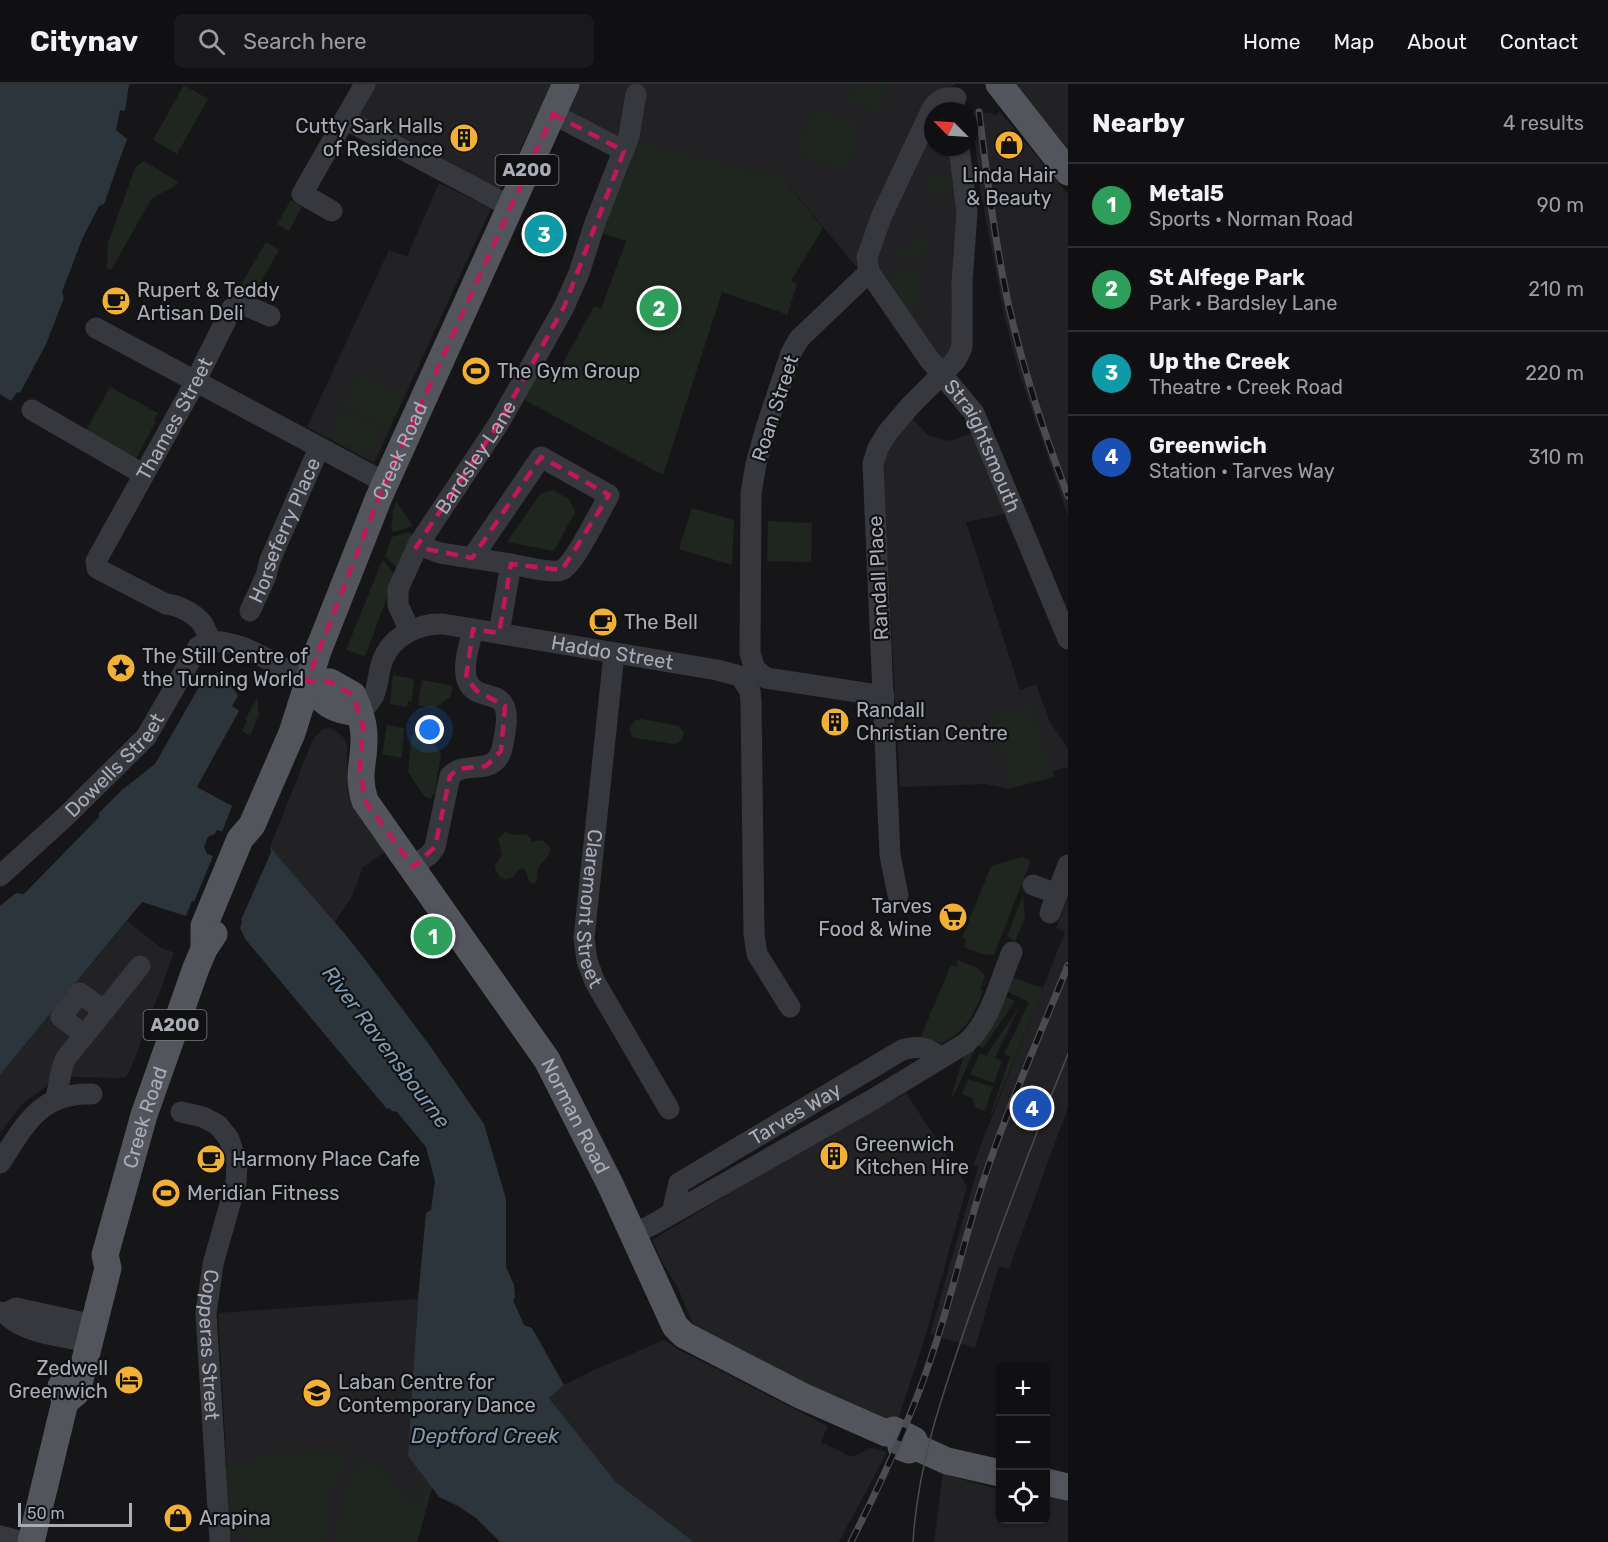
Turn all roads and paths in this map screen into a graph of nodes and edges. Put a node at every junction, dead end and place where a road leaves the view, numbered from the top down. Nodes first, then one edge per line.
1 (365, 84) edge
2 (566, 84) edge
3 (999, 84) edge
4 (636, 94) dead end
5 (960, 98) edge
6 (553, 114) junction
7 (345, 119) junction
8 (622, 155) junction
9 (960, 156) edge
10 (1068, 171) edge
11 (511, 207) junction
12 (332, 211) dead end
13 (869, 272) junction
14 (270, 316) dead end
15 (96, 328) dead end
16 (941, 375) junction
17 (195, 381) junction
18 (32, 410) dead end
19 (319, 447) junction
20 (144, 474) junction
21 (386, 483) junction
22 (418, 545) junction
23 (472, 558) junction
24 (511, 564) junction
25 (250, 611) dead end
26 (473, 629) junction
27 (410, 631) junction
28 (499, 633) junction
29 (1068, 639) edge
30 (211, 641) junction
31 (614, 654) junction
32 (307, 681) junction
33 (884, 696) junction
34 (359, 713) junction
35 (1068, 865) edge
36 (413, 867) junction
37 (0, 876) edge
38 (1033, 885) dead end
39 (898, 895) dead end
40 (1012, 952) dead end
41 (140, 966) dead end
42 (790, 1007) dead end
43 (104, 1011) junction
44 (84, 1035) junction
45 (92, 1094) dead end
46 (55, 1100) junction
47 (669, 1109) dead end
48 (181, 1112) dead end
49 (0, 1163) edge
50 (634, 1233) junction
51 (3, 1312) edge
52 (83, 1332) junction
53 (996, 1472) edge
54 (1050, 1483) edge
55 (1068, 1487) edge
56 (0, 1536) edge
57 (22, 1542) edge
58 (31, 1542) edge
59 (220, 1542) edge

1 - 7 street
2 - 6 main road, Creek Road / A200
3 - 10 main road
4 - 8 street, Bardsley Lane
5 - 13 street
6 - 8 street
6 - 11 main road, Creek Road / A200
7 - 11 street
7 - 12 street
8 - 22 street, Bardsley Lane
9 - 16 street, Straightsmouth
11 - 21 main road, Creek Road / A200
13 - 16 street
13 - 33 street, Roan Street
14 - 17 street, Thames Street
15 - 17 street, Horseferry Place
16 - 29 street, Straightsmouth
16 - 33 street, Randall Place
17 - 19 street, Horseferry Place
17 - 20 street, Thames Street
18 - 20 street
19 - 21 street, Horseferry Place
19 - 25 street, Horseferry Place
20 - 30 street, Thames Street
21 - 32 main road, Creek Road / A200
22 - 23 street
22 - 27 street, Bardsley Lane
23 - 24 street
23 - 24 street
24 - 28 street
26 - 27 street, Haddo Street
26 - 28 street, Haddo Street
26 - 36 street
27 - 34 street, Haddo Street
28 - 31 street, Haddo Street
30 - 32 street
30 - 37 street, Dowells Street
31 - 42 street, Haddo Street
31 - 47 street, Claremont Street
32 - 34 main road, Norman Road
32 - 52 main road, Creek Road / A200
33 - 39 street, Randall Place
34 - 36 main road, Norman Road
35 - 38 street
36 - 50 main road, Norman Road
40 - 50 street, Tarves Way
41 - 43 street
43 - 44 street
43 - 44 street
44 - 46 street
45 - 46 street
46 - 49 street
48 - 59 street, Copperas Street
50 - 53 main road, Norman Road
51 - 52 street
52 - 58 main road, Creek Road / A200
54 - 55 main road
56 - 57 street

